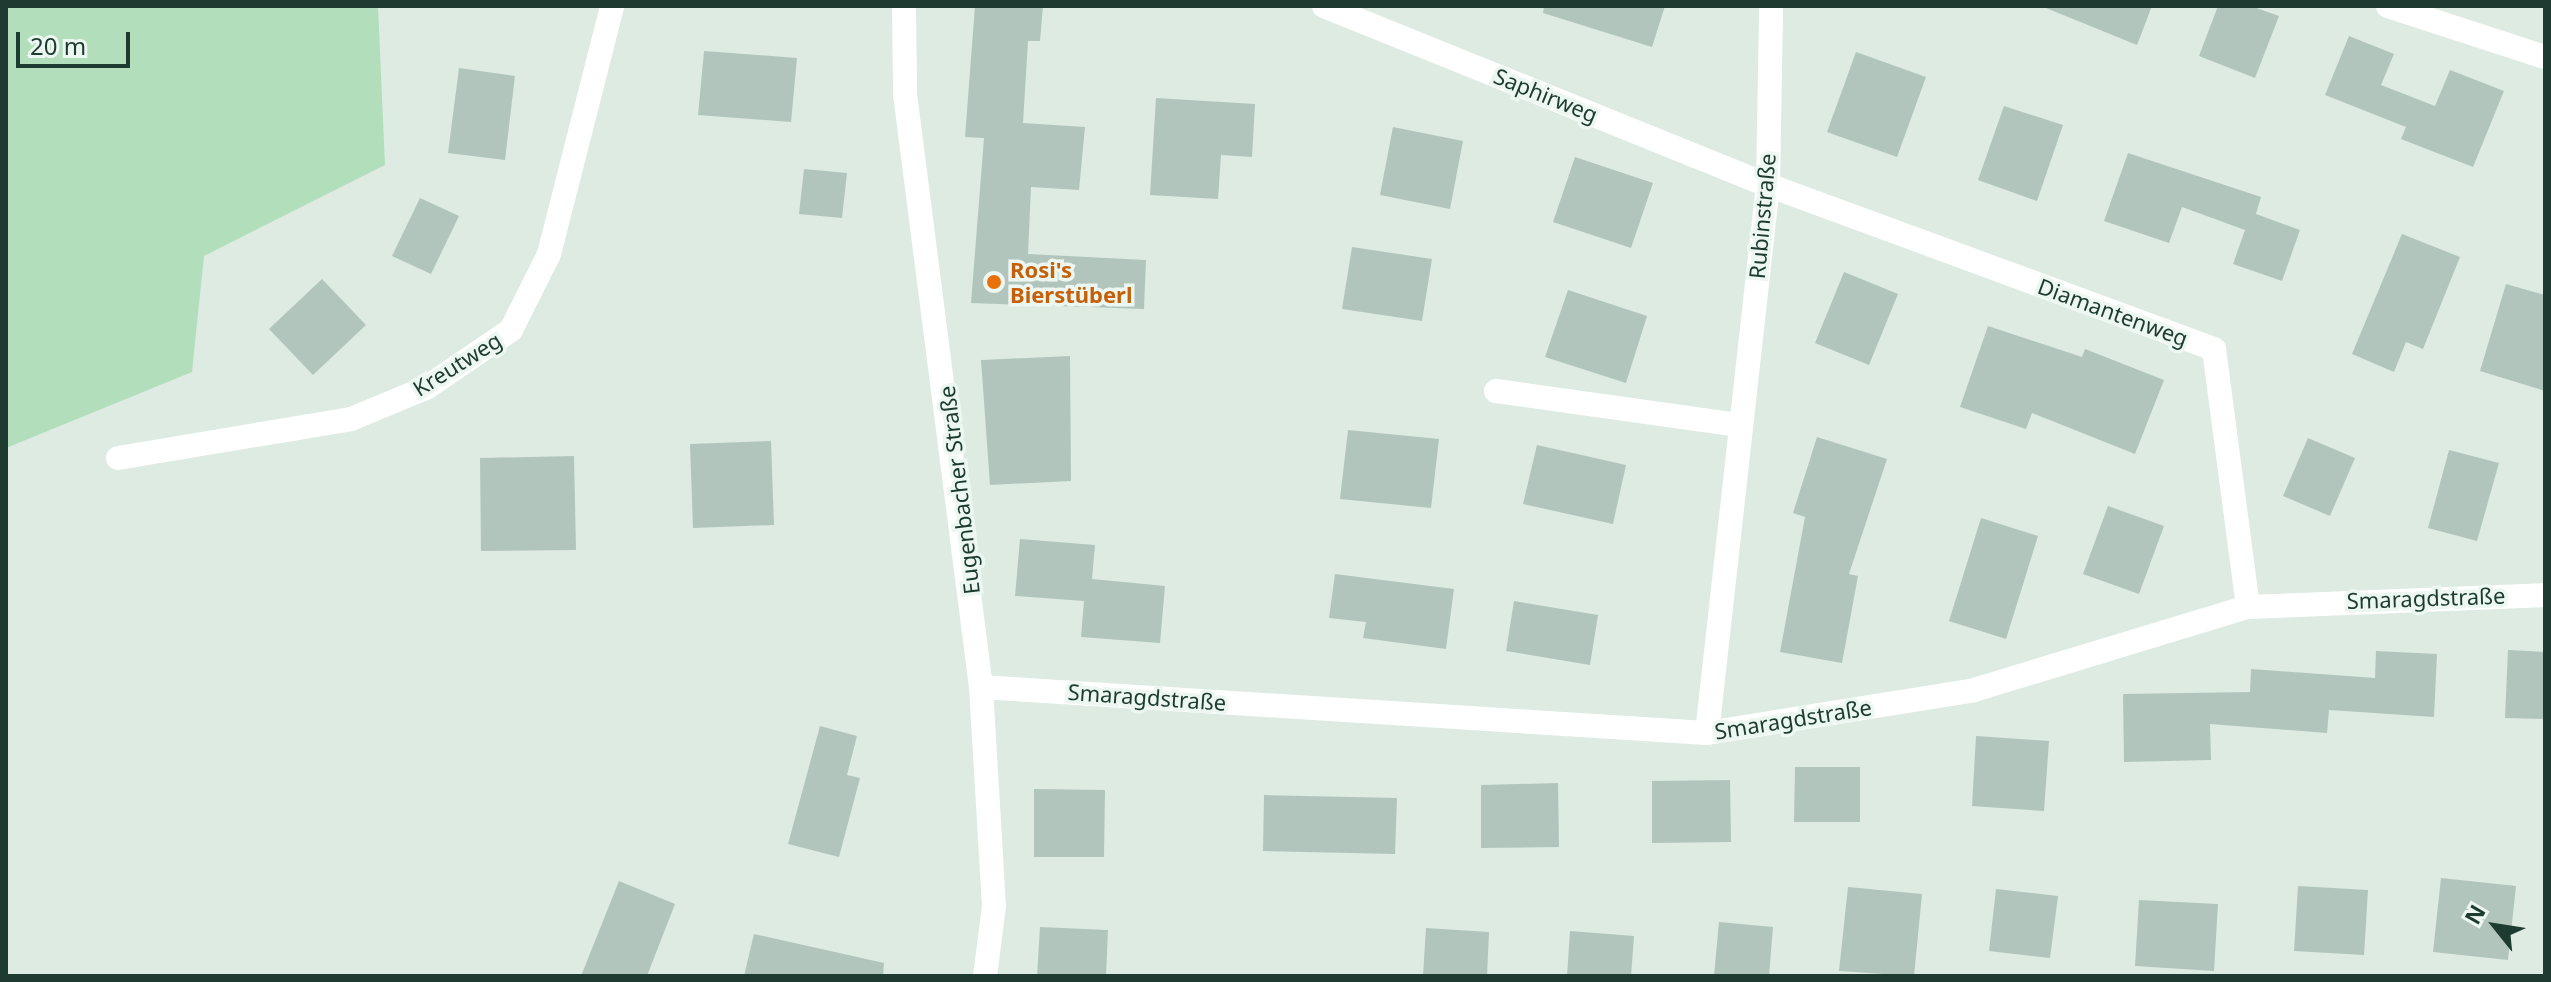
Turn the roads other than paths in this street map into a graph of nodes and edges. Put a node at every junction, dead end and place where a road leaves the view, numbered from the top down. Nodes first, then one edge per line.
1 (612, 6) edge
2 (904, 6) edge
3 (1324, 6) edge
4 (1771, 6) edge
5 (2388, 6) edge
6 (2545, 57) edge
7 (1768, 185) junction
8 (1496, 391) dead end
9 (1738, 425) junction
10 (118, 458) dead end
11 (2545, 595) edge
12 (2248, 607) junction
13 (981, 687) junction
14 (1707, 733) junction
15 (985, 976) edge

1 - 10 street, Kreutweg
2 - 13 street, Eugenbacher Straße
3 - 7 street, Saphirweg
4 - 7 street, Rubinstraße
5 - 6 street
7 - 9 street, Rubinstraße
7 - 12 street, Diamantenweg
8 - 9 street
9 - 14 street, Rubinstraße
11 - 12 street, Smaragdstraße
12 - 14 street, Smaragdstraße
13 - 14 street, Smaragdstraße
13 - 15 street, Eugenbacher Straße

